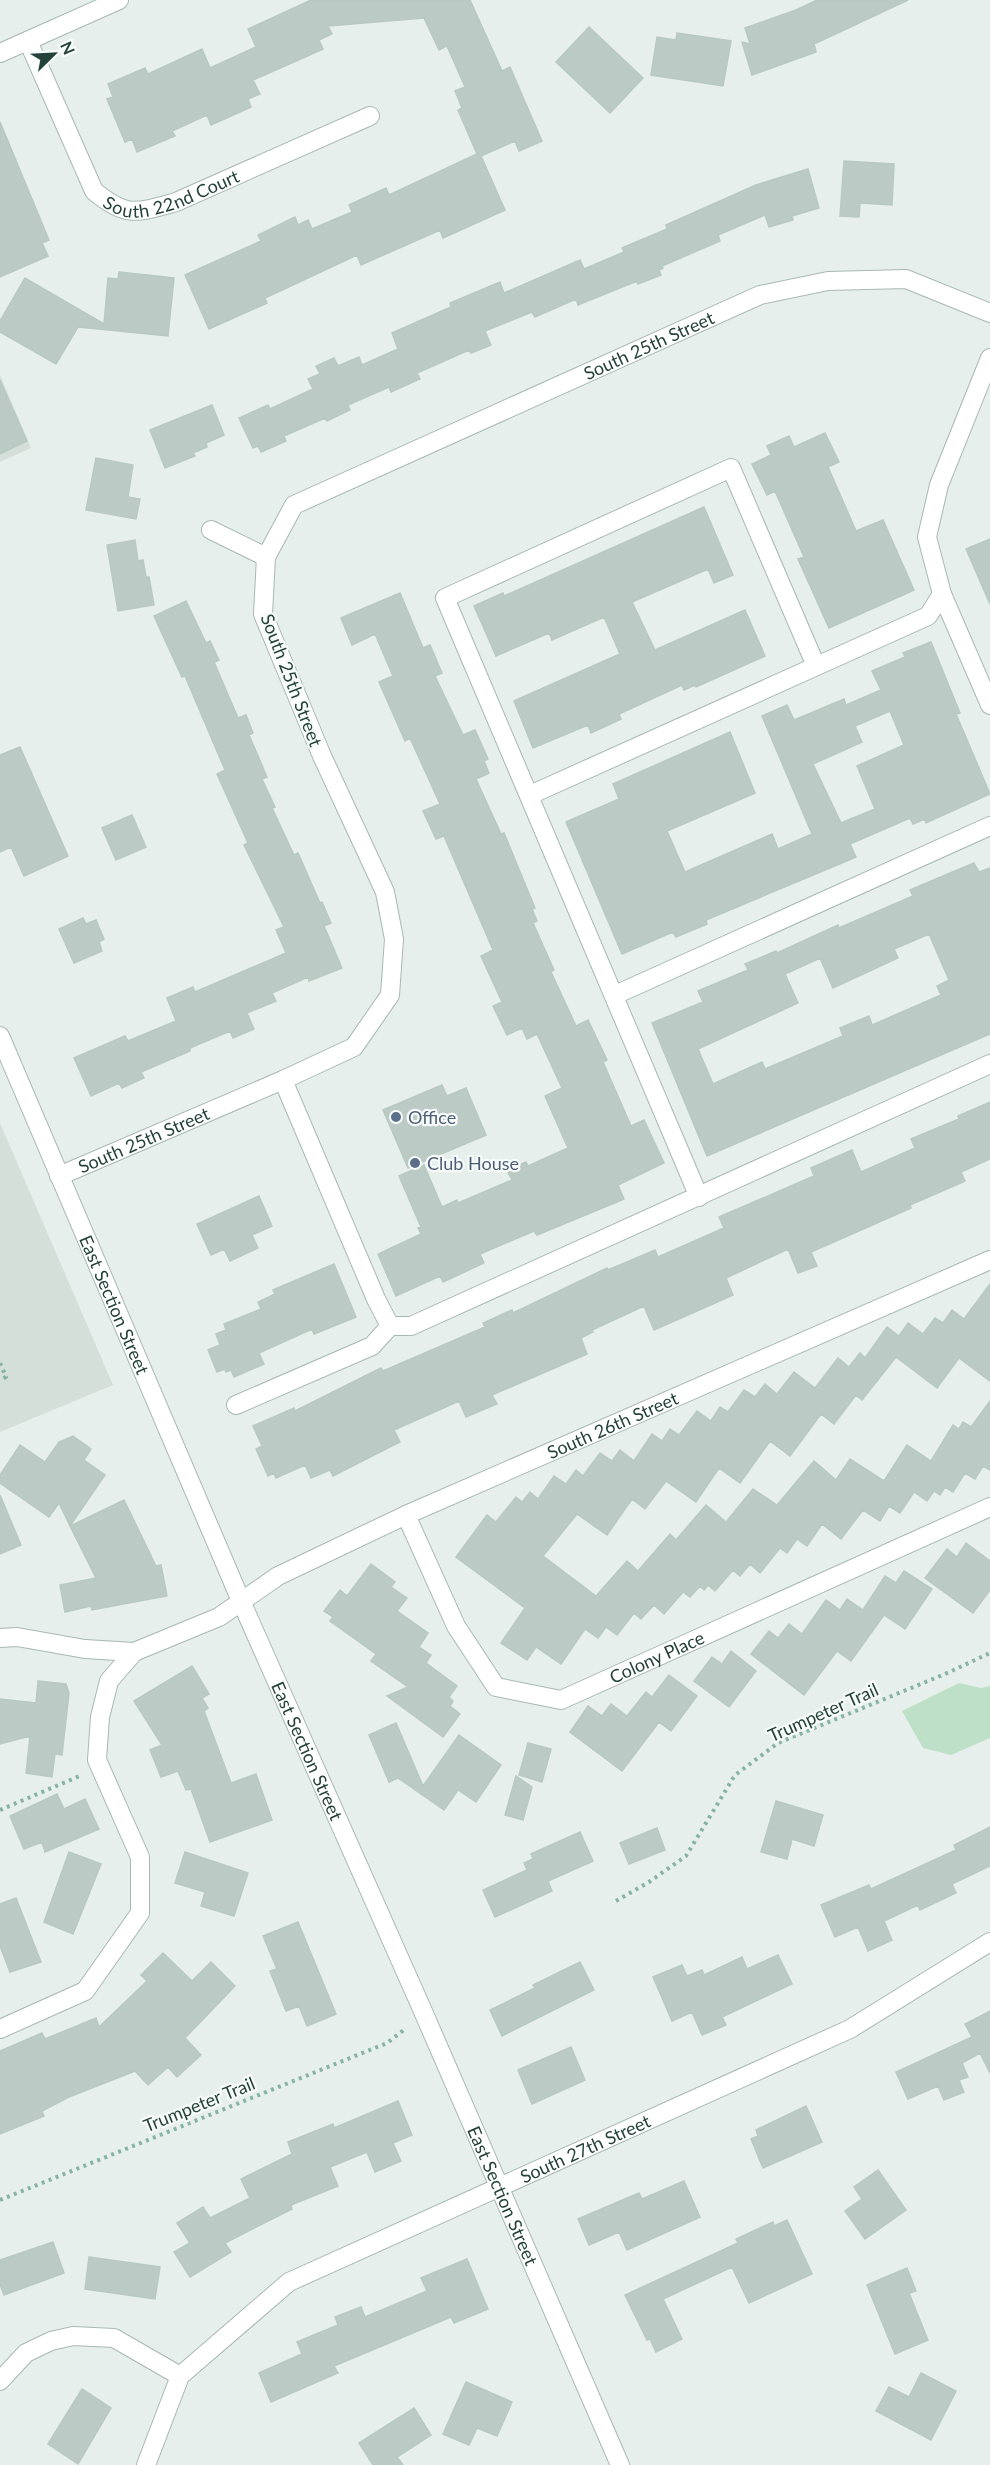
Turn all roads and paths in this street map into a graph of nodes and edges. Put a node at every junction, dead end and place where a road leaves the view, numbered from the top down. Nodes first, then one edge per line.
1 (119, 0) edge
2 (28, 41) junction
3 (0, 53) edge
4 (370, 116) dead end
5 (990, 313) edge
6 (990, 358) edge
7 (211, 530) dead end
8 (266, 557) junction
9 (942, 594) junction
10 (816, 666) junction
11 (990, 705) edge
12 (530, 795) junction
13 (990, 826) edge
14 (615, 995) junction
15 (0, 1036) edge
16 (990, 1064) edge
17 (283, 1080) junction
18 (59, 1176) junction
19 (699, 1197) junction
20 (990, 1260) edge
21 (390, 1326) junction
22 (0, 1363) edge
23 (0, 1380) edge
24 (236, 1405) dead end
25 (990, 1507) edge
26 (406, 1515) junction
27 (241, 1601) junction
28 (0, 1638) edge
29 (134, 1652) junction
30 (990, 1653) edge
31 (100, 1768) junction
32 (0, 1810) edge
33 (616, 1901) dead end
34 (990, 1942) edge
35 (0, 2029) edge
36 (405, 2029) dead end
37 (498, 2188) junction
38 (0, 2200) edge
39 (180, 2376) junction
40 (0, 2381) edge
41 (146, 2465) edge
42 (620, 2465) edge

1 - 2 street
2 - 3 street
2 - 4 street, South 22nd Court
5 - 8 street, South 25th Street
6 - 9 street
7 - 8 street
8 - 17 street, South 25th Street
9 - 10 street
9 - 11 street
10 - 12 street
10 - 12 street
12 - 14 street
13 - 14 street
14 - 19 street
15 - 18 street, East Section Street
16 - 19 street
17 - 18 street, South 25th Street
17 - 21 street
18 - 27 street, East Section Street
19 - 21 street
20 - 26 street, South 26th Street
21 - 24 street
22 - 23 path
25 - 26 street, Colony Place
26 - 27 street, South 26th Street
27 - 29 street, South 26th Street
27 - 37 street, East Section Street
28 - 29 street
29 - 31 street
30 - 33 path, Trumpeter Trail
31 - 32 path
31 - 35 street
34 - 37 street, South 27th Street
36 - 38 path, Trumpeter Trail
37 - 39 street, South 27th Street
37 - 42 street, East Section Street
39 - 40 street
39 - 41 street, South 27th Street

